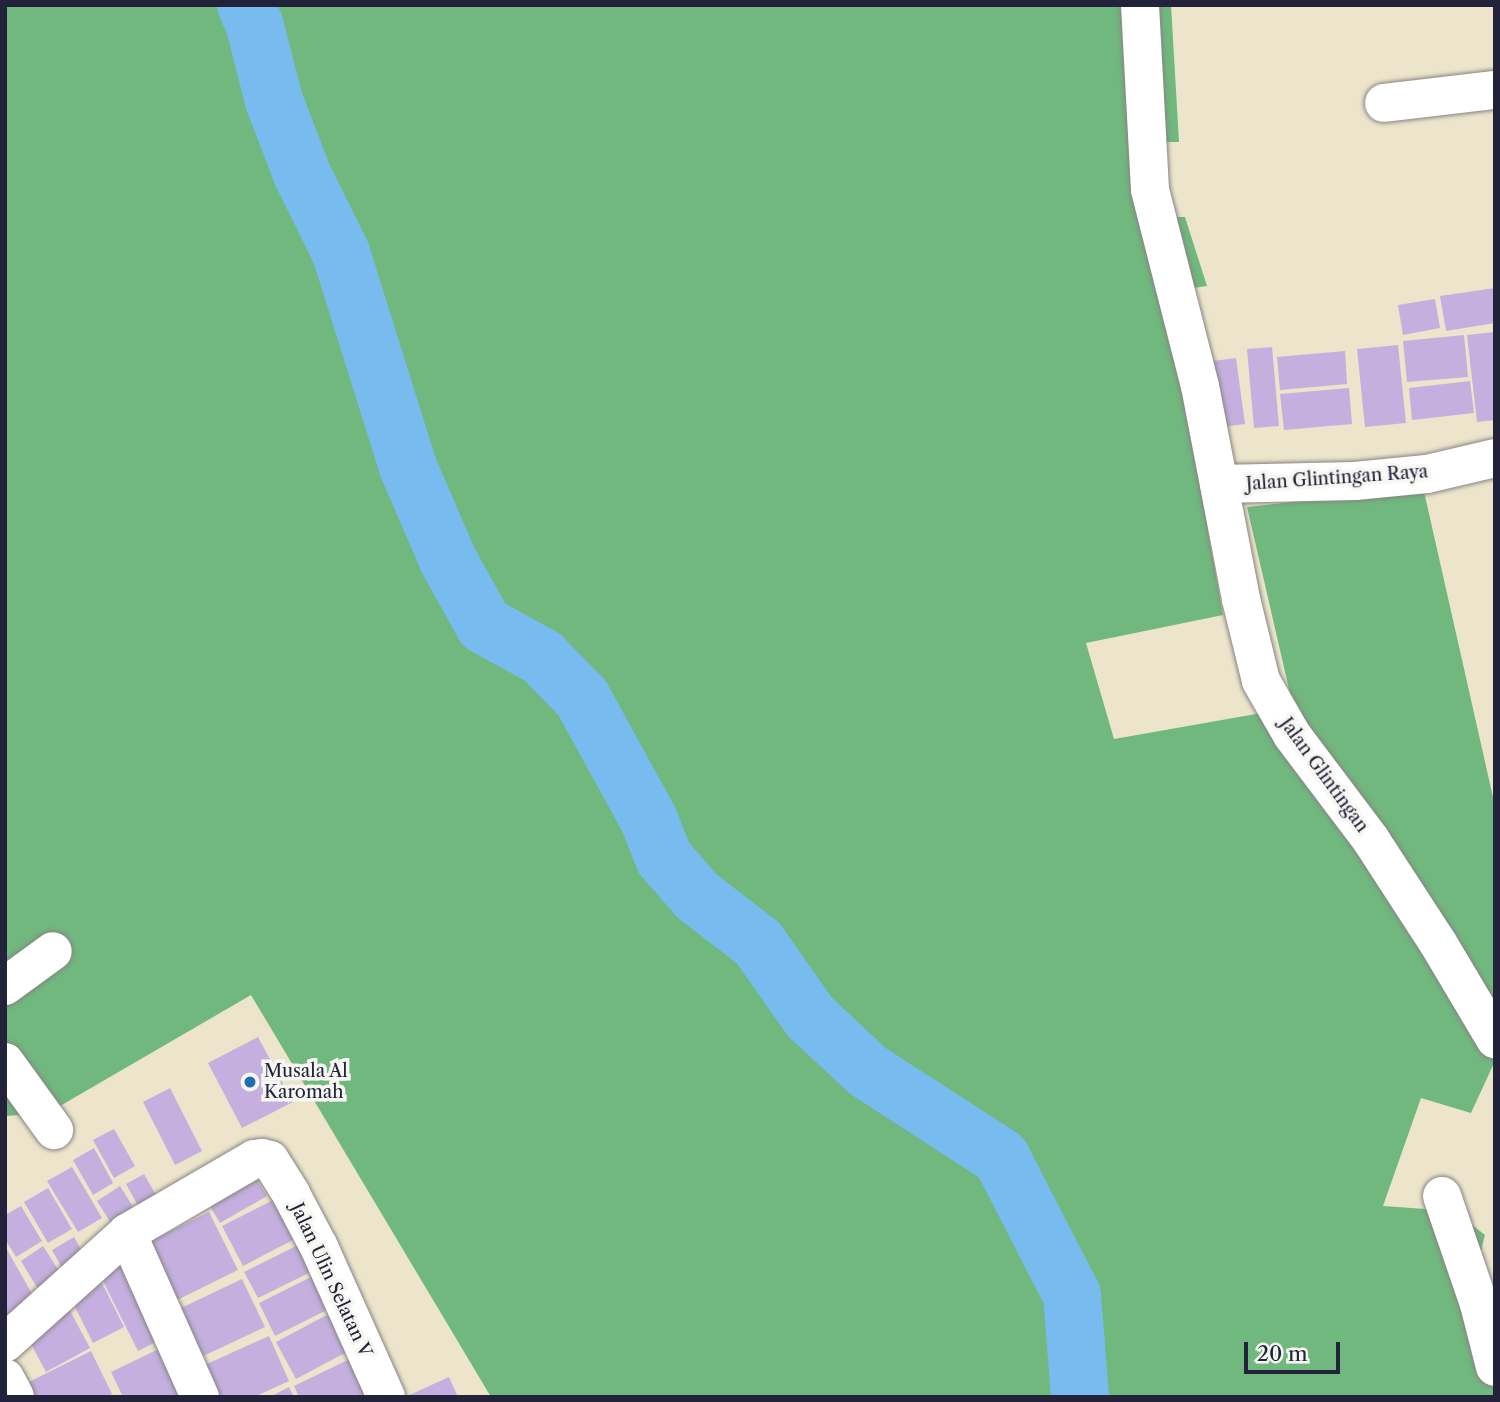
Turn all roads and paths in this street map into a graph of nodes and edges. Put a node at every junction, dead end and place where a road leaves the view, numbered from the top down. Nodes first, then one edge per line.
1 (1140, 5) edge
2 (1495, 90) edge
3 (1384, 103) dead end
4 (1495, 458) edge
5 (1219, 484) junction
6 (53, 951) dead end
7 (5, 986) edge
8 (1495, 1039) edge
9 (5, 1062) edge
10 (54, 1130) dead end
11 (1442, 1196) dead end
12 (127, 1233) junction
13 (5, 1343) edge
14 (1495, 1367) edge
15 (5, 1378) edge
16 (15, 1397) edge
17 (200, 1397) edge
18 (386, 1397) edge

1 - 5 street, Jalan Glintingan
2 - 3 street
4 - 5 street, Jalan Glintingan Raya
5 - 8 street, Jalan Glintingan
6 - 7 street
9 - 10 street
11 - 14 street
12 - 13 street
12 - 17 street
12 - 18 street, Jalan Ulin Selatan V
15 - 16 street

